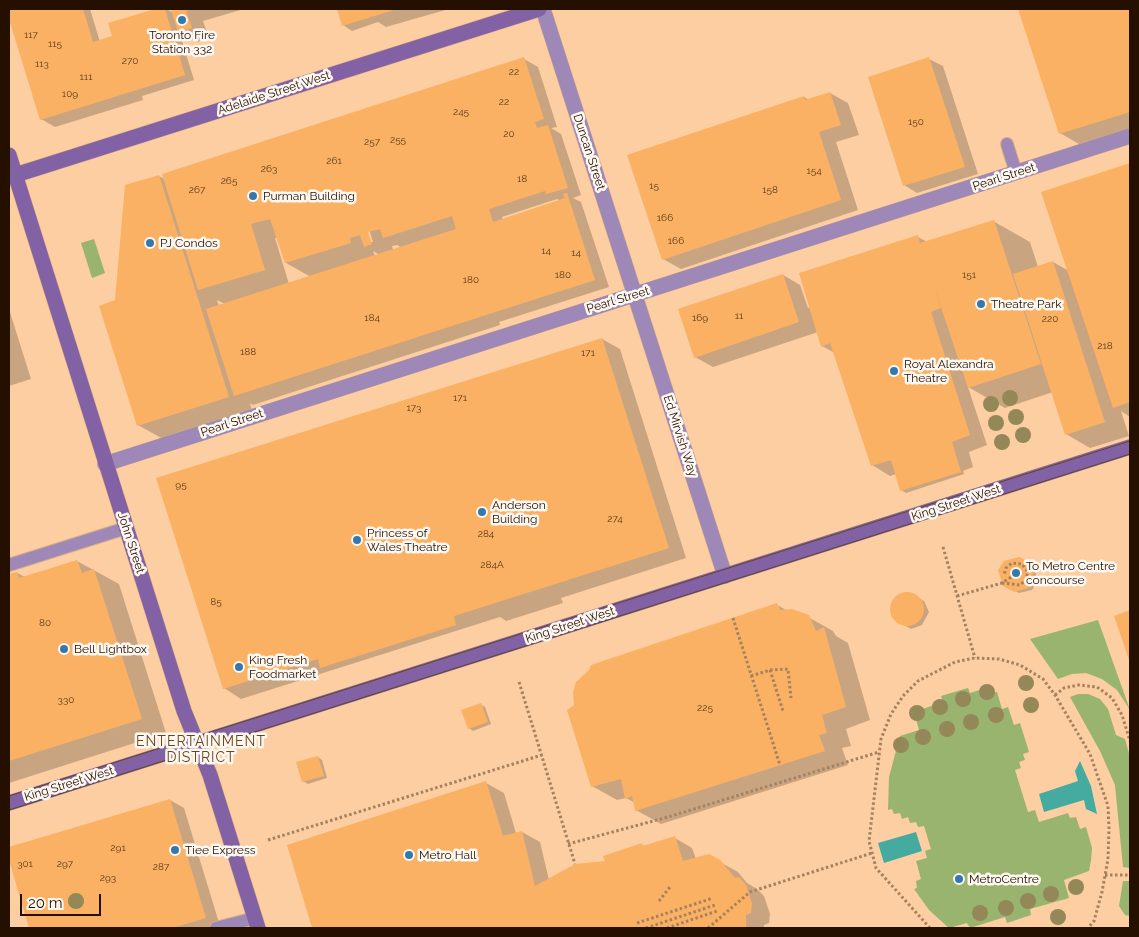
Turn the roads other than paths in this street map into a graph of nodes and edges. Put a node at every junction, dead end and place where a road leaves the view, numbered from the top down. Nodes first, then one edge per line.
1 (539, 9) edge
2 (543, 9) edge
3 (1130, 136) edge
4 (1007, 144) dead end
5 (9, 155) edge
6 (1016, 173) junction
7 (12, 176) edge
8 (634, 295) junction
9 (1130, 447) edge
10 (106, 464) junction
11 (126, 528) junction
12 (9, 565) edge
13 (725, 576) junction
14 (196, 744) junction
15 (9, 803) edge
16 (257, 923) edge
17 (216, 928) edge

1 - 7 main road, Adelaide Street West
2 - 8 street, Duncan Street
3 - 6 street, Pearl Street
4 - 6 lane
5 - 7 main road, John Street
6 - 8 street, Pearl Street
7 - 10 main road, John Street
8 - 10 street, Pearl Street
8 - 13 street, Ed Mirvish Way
9 - 13 main road, King Street West
10 - 11 main road, John Street
11 - 12 lane
11 - 14 main road, John Street
13 - 14 main road, King Street West
14 - 15 main road, King Street West
14 - 16 main road, John Street
16 - 17 lane

